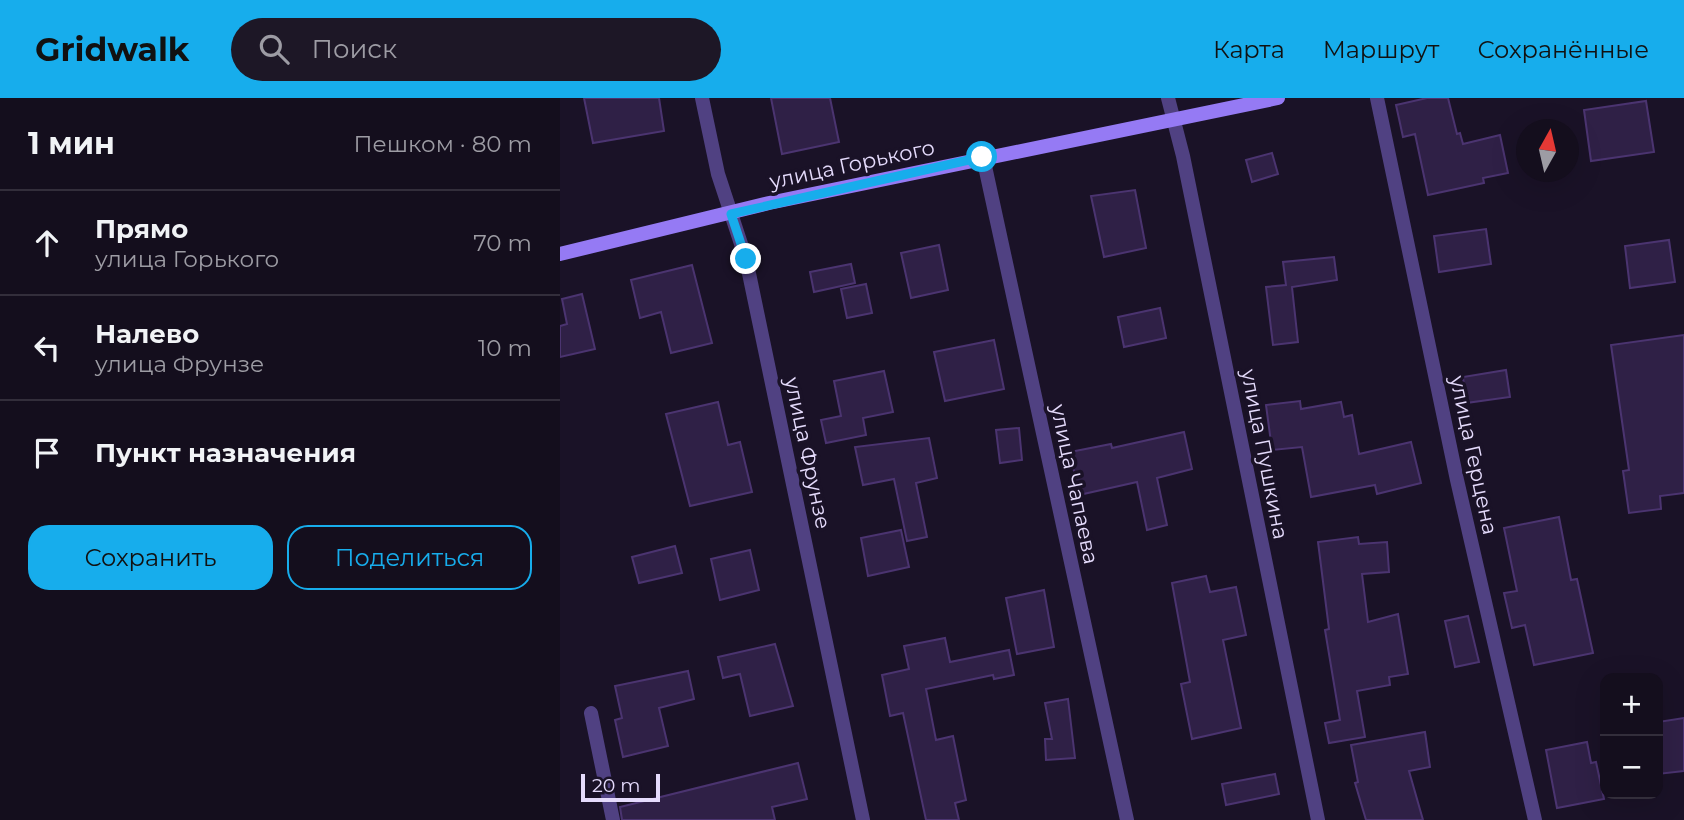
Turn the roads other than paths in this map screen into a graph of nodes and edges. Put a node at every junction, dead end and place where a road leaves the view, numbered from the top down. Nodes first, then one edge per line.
1 (702, 98) edge
2 (1168, 98) edge
3 (1278, 98) edge
4 (1377, 98) edge
5 (1173, 121) junction
6 (982, 157) junction
7 (731, 214) junction
8 (560, 254) edge
9 (591, 713) dead end
10 (613, 820) edge
11 (863, 820) edge
12 (1127, 820) edge
13 (1318, 820) edge
14 (1535, 820) edge

1 - 7 street, улица Фрунзе
2 - 5 street, улица Пушкина
3 - 5 main road, улица Горького
4 - 14 street, улица Герцена
5 - 6 main road, улица Горького
5 - 13 street, улица Пушкина
6 - 7 main road, улица Горького
6 - 12 street, улица Чапаева
7 - 8 main road, улица Горького
7 - 11 street, улица Фрунзе
9 - 10 street

